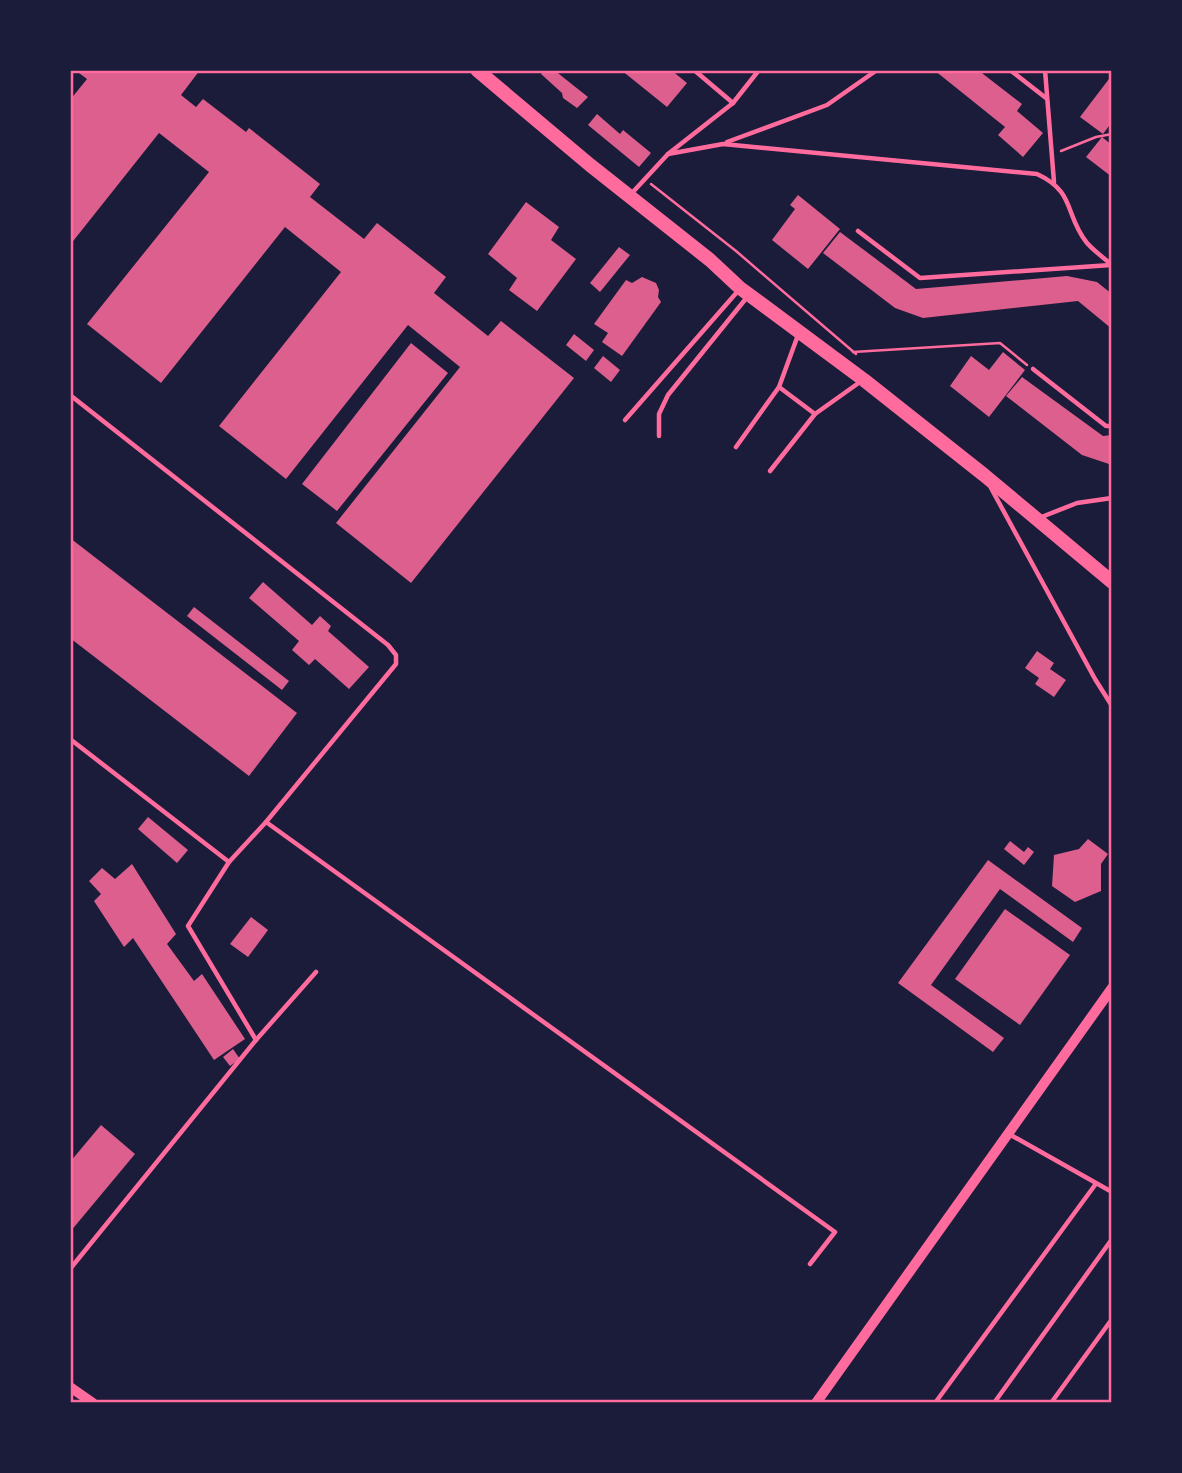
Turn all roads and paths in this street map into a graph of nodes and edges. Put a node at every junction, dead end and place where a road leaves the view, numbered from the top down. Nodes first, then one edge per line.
1 (477, 70) edge
2 (694, 70) edge
3 (759, 70) edge
4 (877, 70) edge
5 (1010, 70) edge
6 (1045, 70) edge
7 (1047, 98) junction
8 (733, 103) junction
9 (1112, 134) edge
10 (723, 144) junction
11 (668, 154) junction
12 (1052, 155) junction
13 (646, 180) junction
14 (1054, 182) junction
15 (629, 196) junction
16 (858, 231) dead end
17 (1112, 265) edge
18 (745, 291) junction
19 (799, 331) junction
20 (853, 352) junction
21 (863, 360) dead end
22 (1033, 369) joint
23 (864, 380) junction
24 (779, 387) junction
25 (70, 395) edge
26 (815, 414) junction
27 (625, 420) dead end
28 (1112, 426) edge
29 (659, 436) dead end
30 (736, 447) dead end
31 (770, 471) dead end
32 (984, 475) junction
33 (1112, 498) edge
34 (1035, 520) junction
35 (1112, 582) edge
36 (1112, 706) edge
37 (70, 739) edge
38 (266, 822) junction
39 (229, 862) junction
40 (316, 972) dead end
41 (1112, 988) edge
42 (256, 1040) junction
43 (1008, 1133) junction
44 (1095, 1185) junction
45 (1112, 1192) edge
46 (1112, 1239) edge
47 (810, 1264) dead end
48 (70, 1269) edge
49 (1112, 1319) edge
50 (70, 1387) edge
51 (93, 1403) edge
52 (816, 1403) edge
53 (935, 1403) edge
54 (994, 1403) edge
55 (1051, 1403) edge

1 - 15 main road
2 - 8 lane
3 - 8 lane
4 - 10 lane
5 - 7 lane
6 - 7 lane
7 - 12 lane
8 - 11 lane
9 - 12 path
10 - 11 lane
10 - 14 lane
11 - 13 lane
12 - 14 lane
13 - 15 lane
13 - 20 path
14 - 17 lane
15 - 18 main road
16 - 17 lane
18 - 19 main road
18 - 27 lane
18 - 29 lane
19 - 23 main road
19 - 24 lane
20 - 21 path
20 - 22 path
22 - 28 lane
23 - 26 lane
23 - 32 main road
24 - 26 lane
24 - 30 lane
25 - 38 lane
26 - 31 lane
32 - 34 main road
32 - 36 lane
33 - 34 lane
34 - 35 main road
37 - 39 lane
38 - 39 lane
38 - 47 lane
39 - 42 lane
40 - 42 lane
41 - 43 street
42 - 48 lane
43 - 44 lane
43 - 52 street
44 - 45 lane
44 - 53 lane
46 - 54 lane
49 - 55 lane
50 - 51 street

